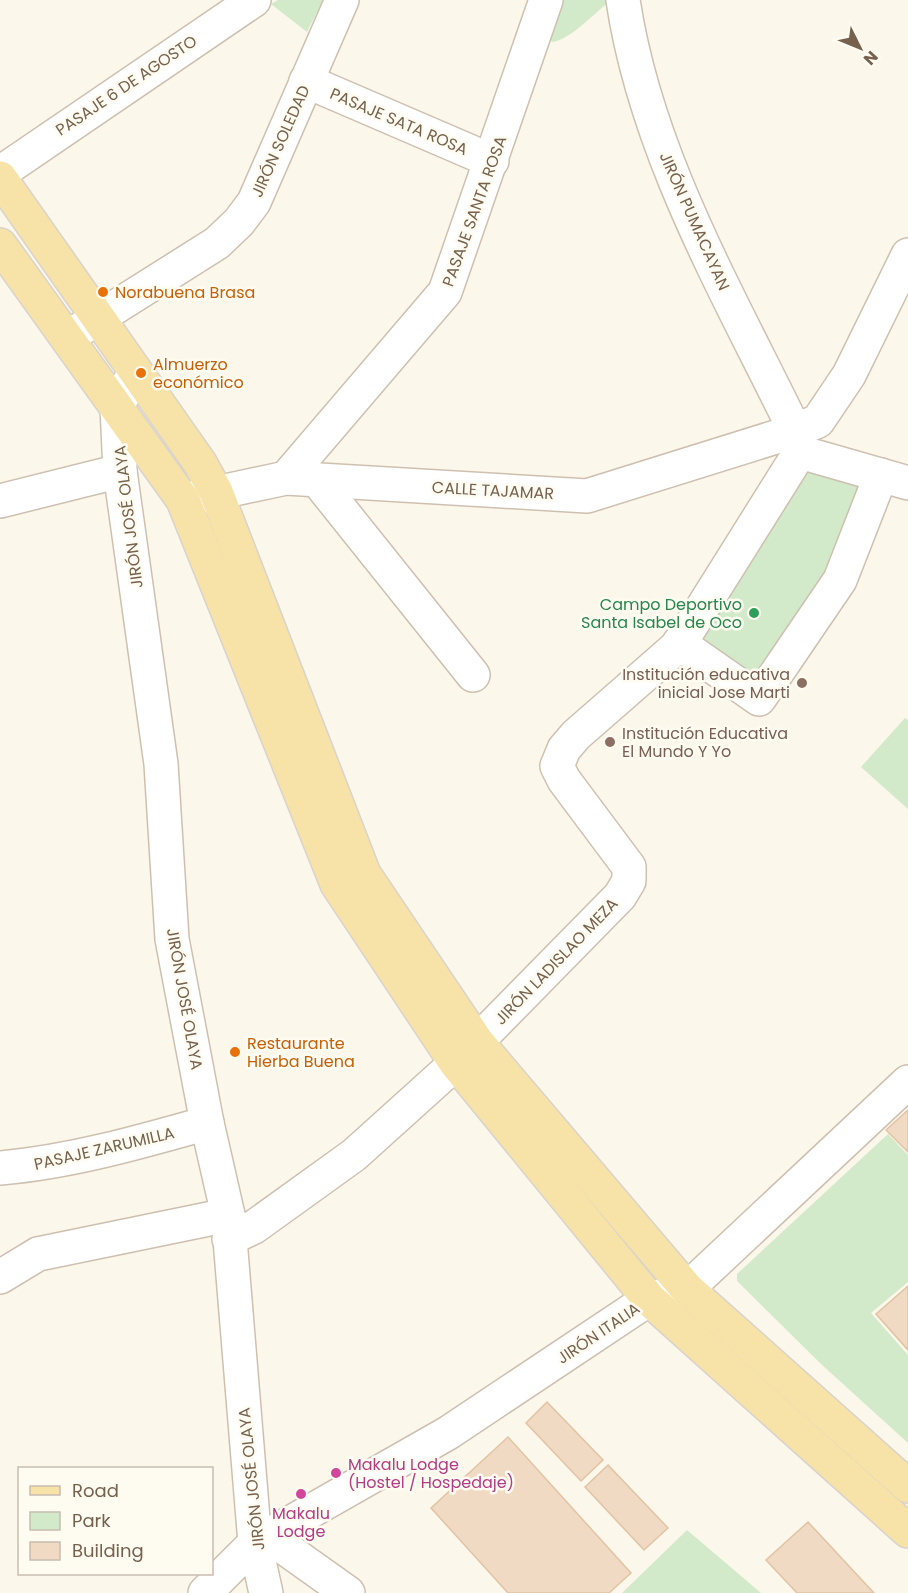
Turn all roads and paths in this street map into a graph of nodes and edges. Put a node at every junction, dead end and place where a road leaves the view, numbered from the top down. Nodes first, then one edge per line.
1 (254, 0) edge
2 (342, 0) edge
3 (546, 0) edge
4 (623, 0) edge
5 (306, 81) junction
6 (492, 161) junction
7 (0, 173) edge
8 (0, 178) edge
9 (0, 245) edge
10 (908, 255) edge
11 (99, 318) junction
12 (68, 337) junction
13 (135, 371) junction
14 (117, 407) junction
15 (797, 442) junction
16 (120, 471) junction
17 (302, 479) junction
18 (894, 479) edge
19 (216, 492) junction
20 (183, 500) junction
21 (0, 501) edge
22 (680, 643) junction
23 (473, 675) dead end
24 (321, 804) junction
25 (467, 1053) junction
26 (908, 1082) edge
27 (207, 1123) junction
28 (0, 1168) edge
29 (228, 1227) junction
30 (0, 1277) edge
31 (687, 1289) junction
32 (649, 1299) junction
33 (908, 1486) edge
34 (908, 1531) edge
35 (262, 1540) junction
36 (205, 1593) edge
37 (266, 1593) edge
38 (348, 1593) edge

1 - 7 street, PASAJE 6 DE AGOSTO
2 - 5 street, JIRÓN SOLEDAD
3 - 6 street, PASAJE SANTA ROSA
4 - 15 street, JIRÓN PUMACAYAN
5 - 6 street, PASAJE SATA ROSA
5 - 11 street, JIRÓN SOLEDAD
6 - 17 street, PASAJE SANTA ROSA
8 - 11 main road
9 - 12 main road
10 - 15 street, JIRÓN LADISLAO MEZA
11 - 12 street, JIRÓN SOLEDAD
11 - 13 main road
12 - 14 main road
13 - 14 street, JIRÓN JOSÉ OLAYA
13 - 19 main road
14 - 16 street, JIRÓN JOSÉ OLAYA
14 - 20 main road
15 - 17 street, CALLE TAJAMAR
15 - 18 street
15 - 22 street, JIRÓN LADISLAO MEZA
16 - 21 street
16 - 27 street, JIRÓN JOSÉ OLAYA
17 - 19 street, CALLE TAJAMAR
17 - 23 street
18 - 22 street
19 - 20 street, CALLE TAJAMAR
19 - 24 main road
20 - 24 main road
22 - 25 street, JIRÓN LADISLAO MEZA
24 - 25 main road
25 - 29 street, JIRÓN LADISLAO MEZA
25 - 31 main road
25 - 32 main road
26 - 31 street, JIRÓN ITALIA
27 - 28 street, PASAJE ZARUMILLA
27 - 29 street, JIRÓN JOSÉ OLAYA
29 - 30 street, JIRÓN LADISLAO MEZA
29 - 35 street, JIRÓN JOSÉ OLAYA
31 - 32 street, JIRÓN ITALIA
31 - 33 main road
32 - 34 main road
32 - 35 street, JIRÓN ITALIA
35 - 36 street, JIRÓN ITALIA
35 - 37 street, JIRÓN JOSÉ OLAYA
35 - 38 street, JIRÓN JOSÉ OLAYA

